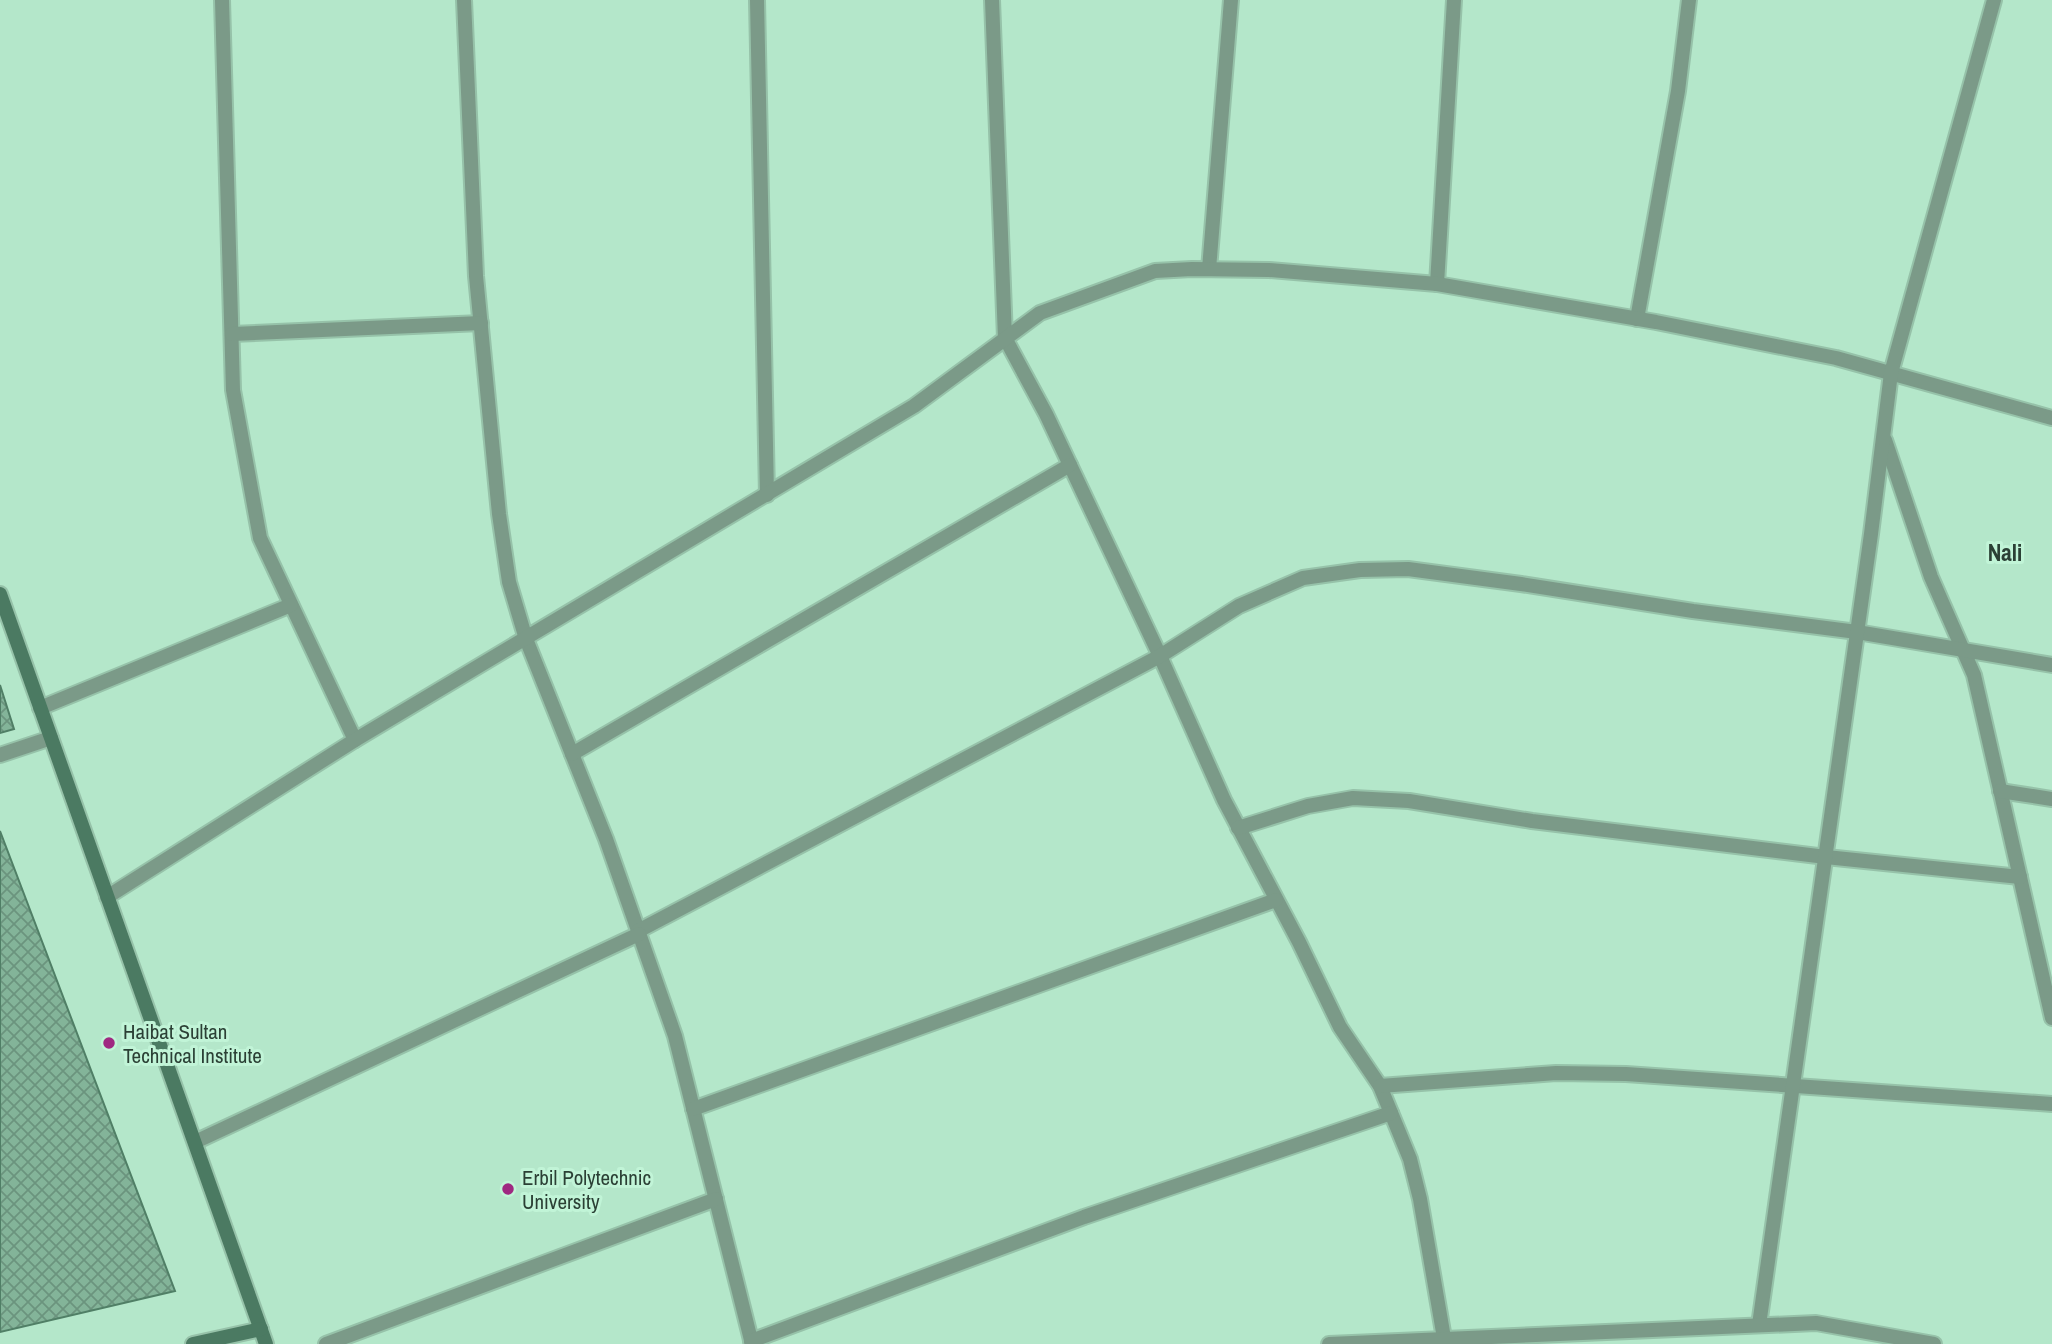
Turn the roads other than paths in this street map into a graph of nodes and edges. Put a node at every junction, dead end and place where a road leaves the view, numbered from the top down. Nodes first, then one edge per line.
1 (222, 0) edge
2 (464, 0) edge
3 (757, 0) edge
4 (992, 0) edge
5 (1231, 0) edge
6 (1454, 0) edge
7 (1689, 0) edge
8 (1994, 0) edge
9 (1209, 269) junction
10 (1437, 284) junction
11 (1637, 319) junction
12 (481, 323) junction
13 (232, 334) junction
14 (1006, 338) junction
15 (1891, 373) junction
16 (2052, 418) edge
17 (1884, 437) junction
18 (1070, 465) junction
19 (766, 495) junction
20 (0, 594) edge
21 (291, 605) junction
22 (1857, 632) junction
23 (526, 639) junction
24 (1963, 649) junction
25 (1160, 656) junction
26 (2052, 665) edge
27 (40, 708) junction
28 (51, 738) junction
29 (355, 740) junction
30 (572, 754) junction
31 (0, 755) edge
32 (2000, 791) junction
33 (2052, 799) edge
34 (1238, 828) junction
35 (1826, 857) junction
36 (2020, 877) junction
37 (107, 897) junction
38 (1276, 900) junction
39 (639, 932) junction
40 (2052, 965) edge
41 (2044, 984) junction
42 (2052, 1018) edge
43 (1380, 1086) junction
44 (1793, 1086) junction
45 (2052, 1104) edge
46 (693, 1109) junction
47 (1391, 1113) junction
48 (195, 1142) junction
49 (716, 1199) junction
50 (1759, 1325) junction
51 (261, 1329) junction
52 (1444, 1338) junction
53 (751, 1343) edge
54 (193, 1344) edge
55 (266, 1344) edge
56 (326, 1344) edge
57 (1329, 1344) edge
58 (1934, 1344) edge

1 - 13 street
2 - 12 street
3 - 19 street
4 - 14 street
5 - 9 street
6 - 10 street
7 - 11 street
8 - 15 street
9 - 10 street
9 - 14 street
10 - 11 street
11 - 15 street
12 - 13 street
12 - 23 street
13 - 21 street
14 - 18 street
14 - 19 street
15 - 16 street
15 - 17 street
17 - 22 street
17 - 24 street
18 - 25 street
18 - 30 street
19 - 23 street
20 - 27 street
21 - 27 street
21 - 29 street
22 - 24 street
22 - 25 street
22 - 35 street
23 - 29 street
23 - 30 street
24 - 26 street
24 - 32 street
25 - 34 street
25 - 39 street
27 - 28 street
28 - 31 street
28 - 37 street
29 - 37 street
30 - 39 street
32 - 33 street
32 - 36 street
34 - 35 street
34 - 38 street
35 - 36 street
35 - 44 street
36 - 41 street
37 - 48 street
38 - 43 street
38 - 46 street
39 - 46 street
39 - 48 street
40 - 41 street
41 - 42 street
43 - 44 street
43 - 47 street
44 - 45 street
44 - 50 street
46 - 49 street
47 - 52 street
47 - 53 street
48 - 51 street
49 - 53 street
49 - 56 street
50 - 52 street
50 - 58 street
51 - 54 street
51 - 55 street
52 - 57 street

